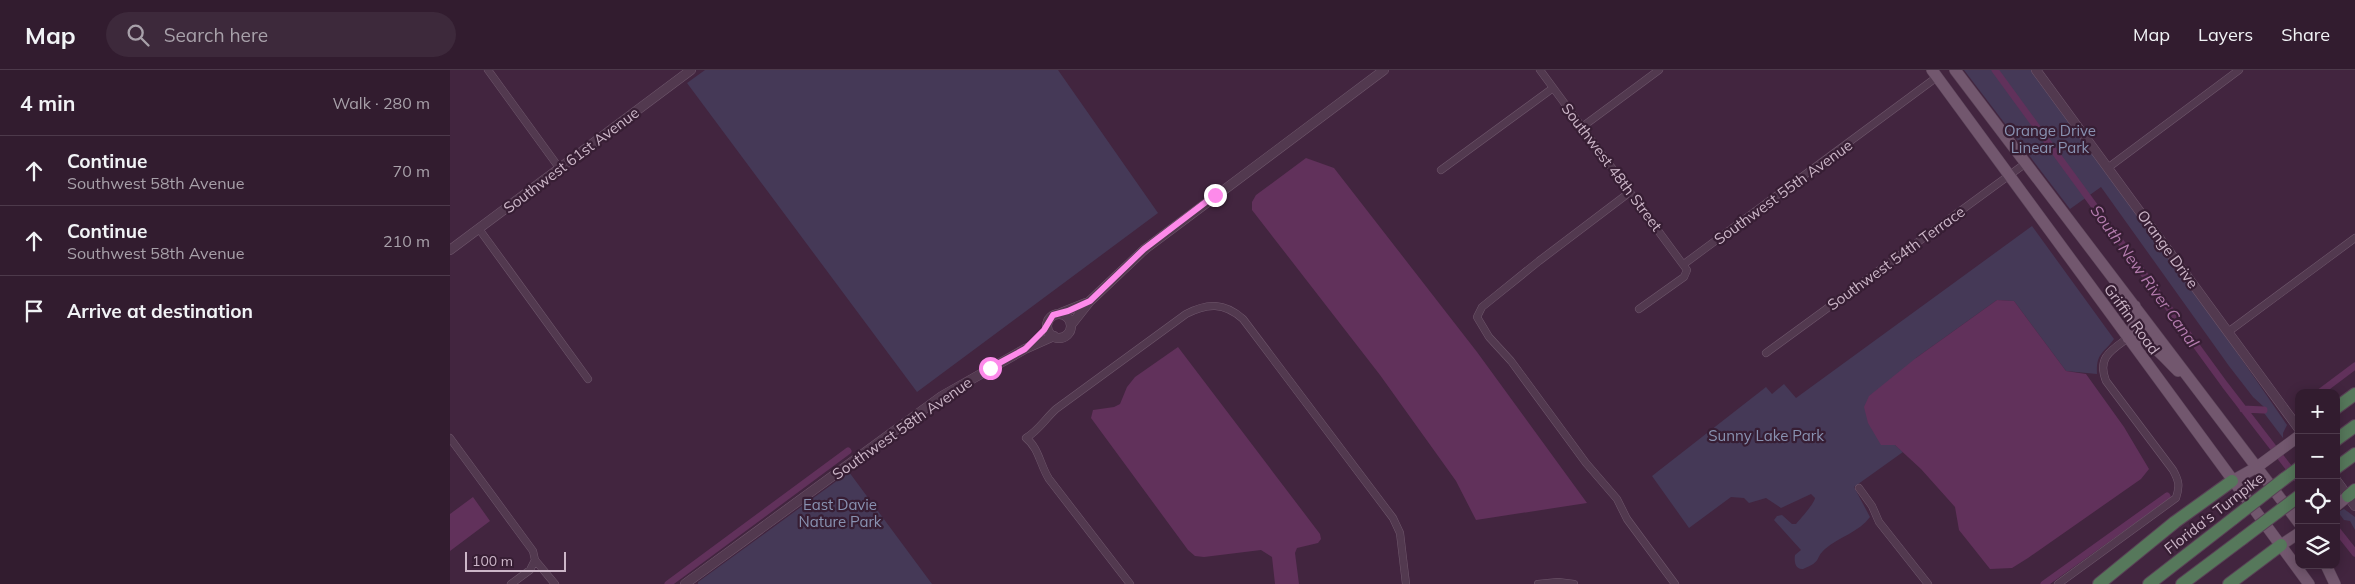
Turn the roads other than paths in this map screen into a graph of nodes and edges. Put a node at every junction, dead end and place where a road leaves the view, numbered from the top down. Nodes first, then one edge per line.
1 (488, 70) edge
2 (691, 70) edge
3 (1384, 70) edge
4 (1540, 70) edge
5 (1658, 70) edge
6 (1955, 70) edge
7 (2036, 70) edge
8 (2239, 70) edge
9 (1935, 74) edge
10 (1553, 88) junction
11 (1582, 127) junction
12 (2026, 163) junction
13 (2108, 167) junction
14 (560, 168) junction
15 (1441, 170) dead end
16 (2009, 176) junction
17 (1630, 192) junction
18 (479, 229) junction
19 (2355, 238) edge
20 (450, 250) edge
21 (1684, 264) junction
22 (1090, 301) junction
23 (2135, 306) junction
24 (1640, 309) dead end
25 (1061, 313) junction
26 (1071, 324) junction
27 (1047, 325) junction
28 (2228, 332) junction
29 (1054, 336) junction
30 (2128, 338) junction
31 (1025, 349) junction
32 (1766, 353) dead end
33 (588, 379) dead end
34 (2196, 387) junction
35 (2355, 394) edge
36 (2340, 405) edge
37 (2295, 424) edge
38 (2355, 426) edge
39 (2340, 437) edge
40 (450, 438) edge
41 (2295, 439) edge
42 (2355, 454) edge
43 (2262, 464) junction
44 (2340, 465) edge
45 (2295, 471) edge
46 (2232, 481) junction
47 (2340, 484) edge
48 (1859, 488) dead end
49 (2353, 497) edge
50 (2295, 499) edge
51 (2340, 504) edge
52 (2295, 518) edge
53 (2295, 536) edge
54 (2281, 545) junction
55 (535, 560) junction
56 (2328, 569) edge
57 (511, 584) edge
58 (555, 584) edge
59 (685, 584) edge
60 (1130, 584) edge
61 (1406, 584) edge
62 (1538, 584) edge
63 (1574, 584) edge
64 (1675, 584) edge
65 (1928, 584) edge
66 (2058, 584) edge
67 (2099, 584) edge
68 (2149, 584) edge
69 (2182, 584) edge
70 (2229, 584) edge
71 (2309, 584) edge
72 (2335, 584) edge

1 - 14 street
2 - 14 street, Southwest 61st Avenue
3 - 22 street
4 - 10 street, Southwest 48th Street
5 - 11 street
6 - 12 main road, Griffin Road
7 - 13 street, Orange Drive
8 - 13 street
9 - 16 main road, Griffin Road
9 - 21 street, Southwest 55th Avenue
10 - 11 street, Southwest 48th Street
10 - 15 street
11 - 17 street, Southwest 48th Street
12 - 16 street, Southwest 54th Terrace
12 - 23 main road, Griffin Road
13 - 28 street, Orange Drive
14 - 18 street, Southwest 61st Avenue
16 - 30 main road, Griffin Road
16 - 32 street, Southwest 54th Terrace
17 - 21 street, Southwest 48th Street
17 - 64 street
18 - 20 street, Southwest 61st Avenue
18 - 33 street
19 - 28 street
21 - 24 street, Southwest 55th Avenue
22 - 25 street
22 - 26 street
23 - 30 main road
23 - 34 main road, Griffin Road
25 - 26 street
25 - 27 street
26 - 29 street
27 - 29 street
27 - 31 street, Southwest 58th Avenue
28 - 37 street, Orange Drive
29 - 31 street, Southwest 58th Avenue
30 - 34 main road
30 - 46 main road, Griffin Road
30 - 66 street
31 - 59 street, Southwest 58th Avenue
34 - 43 main road, Griffin Road
35 - 36 highway
38 - 39 highway
40 - 55 street
41 - 43 main road
42 - 44 highway
43 - 46 main road
43 - 52 main road, Griffin Road
45 - 68 highway, Florida's Turnpike, bridge
46 - 54 main road, Griffin Road
46 - 67 highway
47 - 49 street
48 - 65 street
49 - 51 main road
50 - 69 highway, bridge
53 - 54 main road
54 - 70 highway
54 - 71 main road, Griffin Road
55 - 57 street
55 - 58 street
56 - 72 main road
60 - 61 street
62 - 63 street

